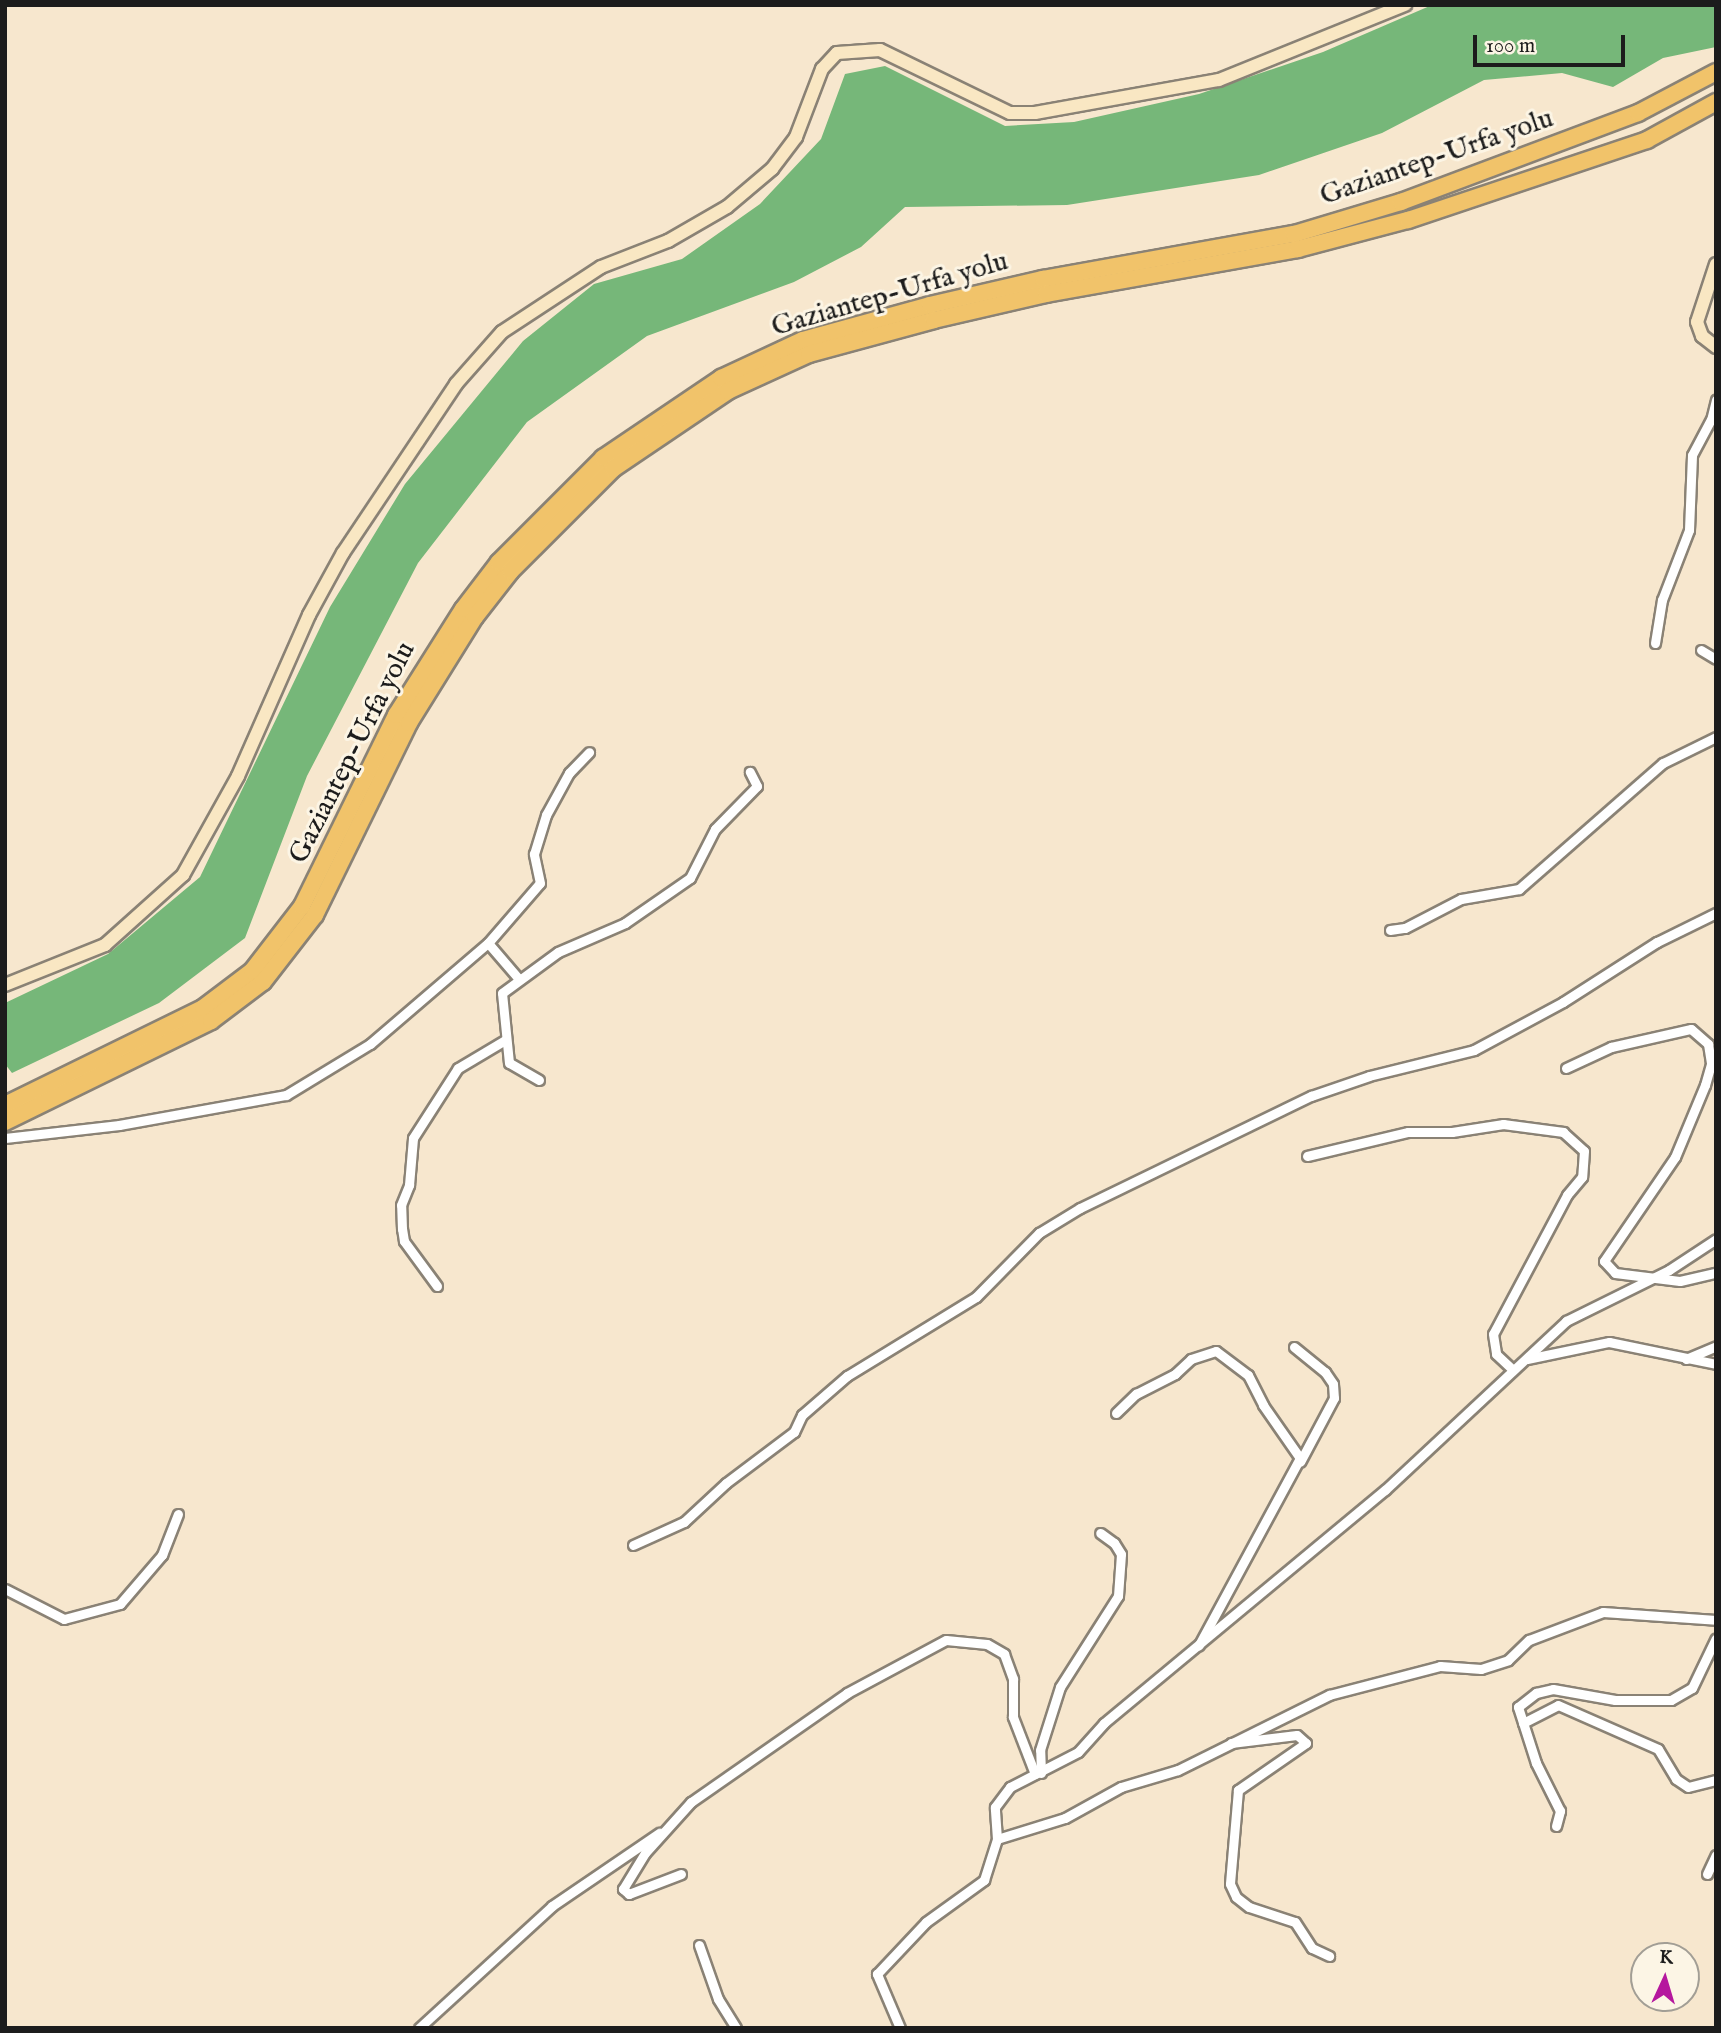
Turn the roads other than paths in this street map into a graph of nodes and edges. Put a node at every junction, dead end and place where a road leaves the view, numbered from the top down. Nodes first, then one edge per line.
1 (1405, 5) edge
2 (1716, 72) edge
3 (1716, 102) edge
4 (1716, 264) edge
5 (1716, 347) edge
6 (1716, 401) edge
7 (1655, 643) dead end
8 (1701, 650) dead end
9 (1716, 659) edge
10 (1716, 737) edge
11 (589, 752) dead end
12 (750, 772) dead end
13 (1716, 913) edge
14 (1390, 930) dead end
15 (488, 943) junction
16 (518, 978) junction
17 (5, 985) edge
18 (505, 1040) junction
19 (1566, 1068) dead end
20 (539, 1080) dead end
21 (5, 1105) edge
22 (5, 1122) edge
23 (5, 1138) edge
24 (1307, 1156) dead end
25 (1716, 1240) edge
26 (1716, 1273) edge
27 (1656, 1276) junction
28 (437, 1286) dead end
29 (1716, 1346) edge
30 (1294, 1348) dead end
31 (1525, 1359) junction
32 (1684, 1360) junction
33 (1716, 1364) edge
34 (1513, 1370) junction
35 (1116, 1413) dead end
36 (1300, 1462) junction
37 (178, 1514) dead end
38 (1100, 1534) dead end
39 (633, 1545) dead end
40 (5, 1589) edge
41 (1716, 1620) edge
42 (1716, 1638) edge
43 (1197, 1649) junction
44 (1522, 1723) junction
45 (1230, 1743) junction
46 (1038, 1773) junction
47 (1716, 1780) edge
48 (1556, 1826) dead end
49 (664, 1831) junction
50 (997, 1839) junction
51 (1716, 1855) edge
52 (681, 1874) dead end
53 (1707, 1874) dead end
54 (699, 1945) dead end
55 (1329, 1956) dead end
56 (419, 2028) edge
57 (736, 2028) edge
58 (900, 2028) edge

1 - 17 street
2 - 21 highway, Gaziantep-Urfa yolu
3 - 22 highway, Gaziantep-Urfa yolu
4 - 5 street
6 - 7 street
8 - 9 street
10 - 14 street
11 - 15 street
12 - 16 street
13 - 39 street
15 - 16 street
15 - 23 street
16 - 18 street
18 - 20 street
18 - 28 street
19 - 27 street
24 - 34 street
25 - 27 street
26 - 27 street
27 - 31 street
29 - 32 street
30 - 36 street
31 - 32 street
31 - 34 street
32 - 33 street
34 - 43 street
35 - 36 street
36 - 43 street
37 - 40 street
38 - 46 street
41 - 45 street
42 - 44 street
43 - 46 street
44 - 47 street
44 - 48 street
45 - 50 street
45 - 55 street
46 - 49 street
46 - 50 street
49 - 52 street
49 - 56 street
50 - 58 street
51 - 53 street
54 - 57 street

